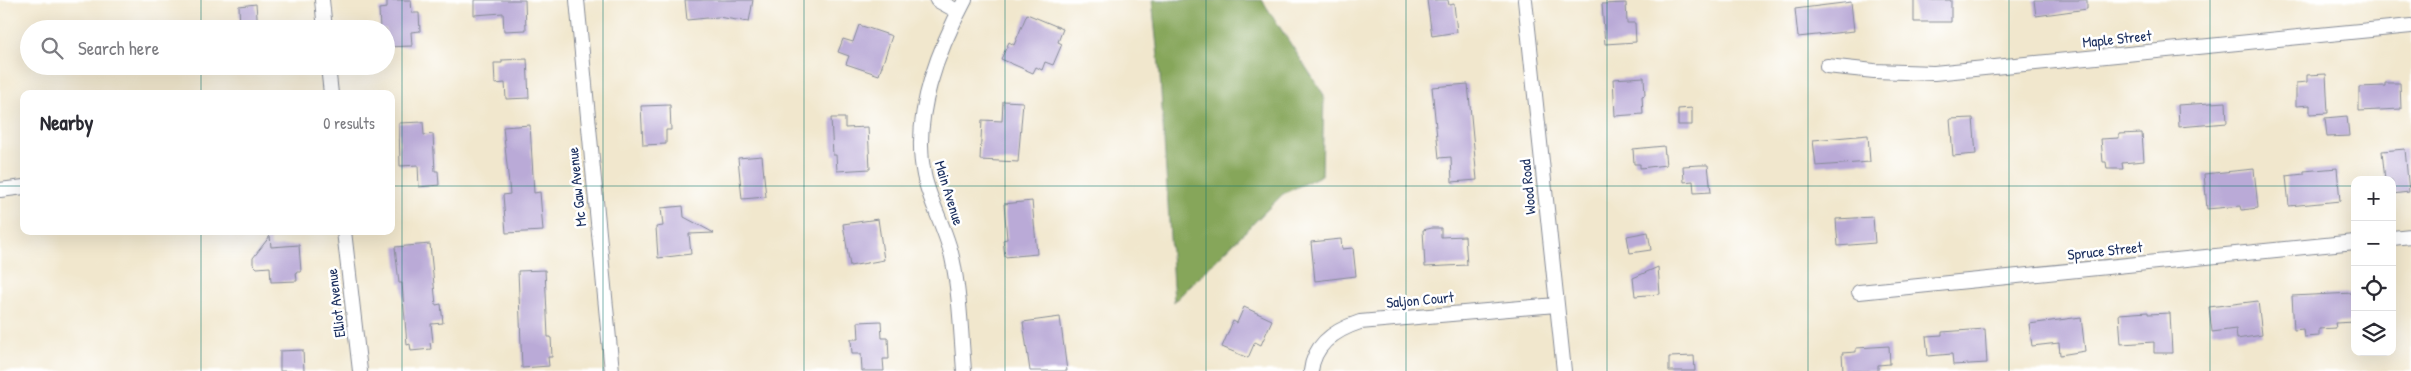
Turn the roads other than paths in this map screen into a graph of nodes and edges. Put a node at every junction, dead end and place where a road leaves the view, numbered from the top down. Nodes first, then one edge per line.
1 (322, 0) edge
2 (577, 0) edge
3 (937, 0) edge
4 (1526, 0) edge
5 (962, 6) edge
6 (323, 20) edge
7 (2411, 26) edge
8 (1826, 66) dead end
9 (329, 75) edge
10 (331, 90) edge
11 (20, 188) edge
12 (0, 190) edge
13 (344, 235) edge
14 (2411, 236) edge
15 (2396, 238) edge
16 (2351, 242) edge
17 (1858, 292) dead end
18 (1556, 305) junction
19 (360, 371) edge
20 (612, 371) edge
21 (964, 371) edge
22 (1311, 371) edge
23 (1564, 371) edge

1 - 6 street
2 - 20 street, Mc Gaw Avenue
3 - 5 street
4 - 18 street, Wood Road
5 - 21 street, Main Avenue
7 - 8 street, Maple Street
9 - 10 street
11 - 12 street
13 - 19 street, Elliot Avenue
14 - 15 street
16 - 17 street, Spruce Street
18 - 22 street, Saljon Court
18 - 23 street, Wood Road

